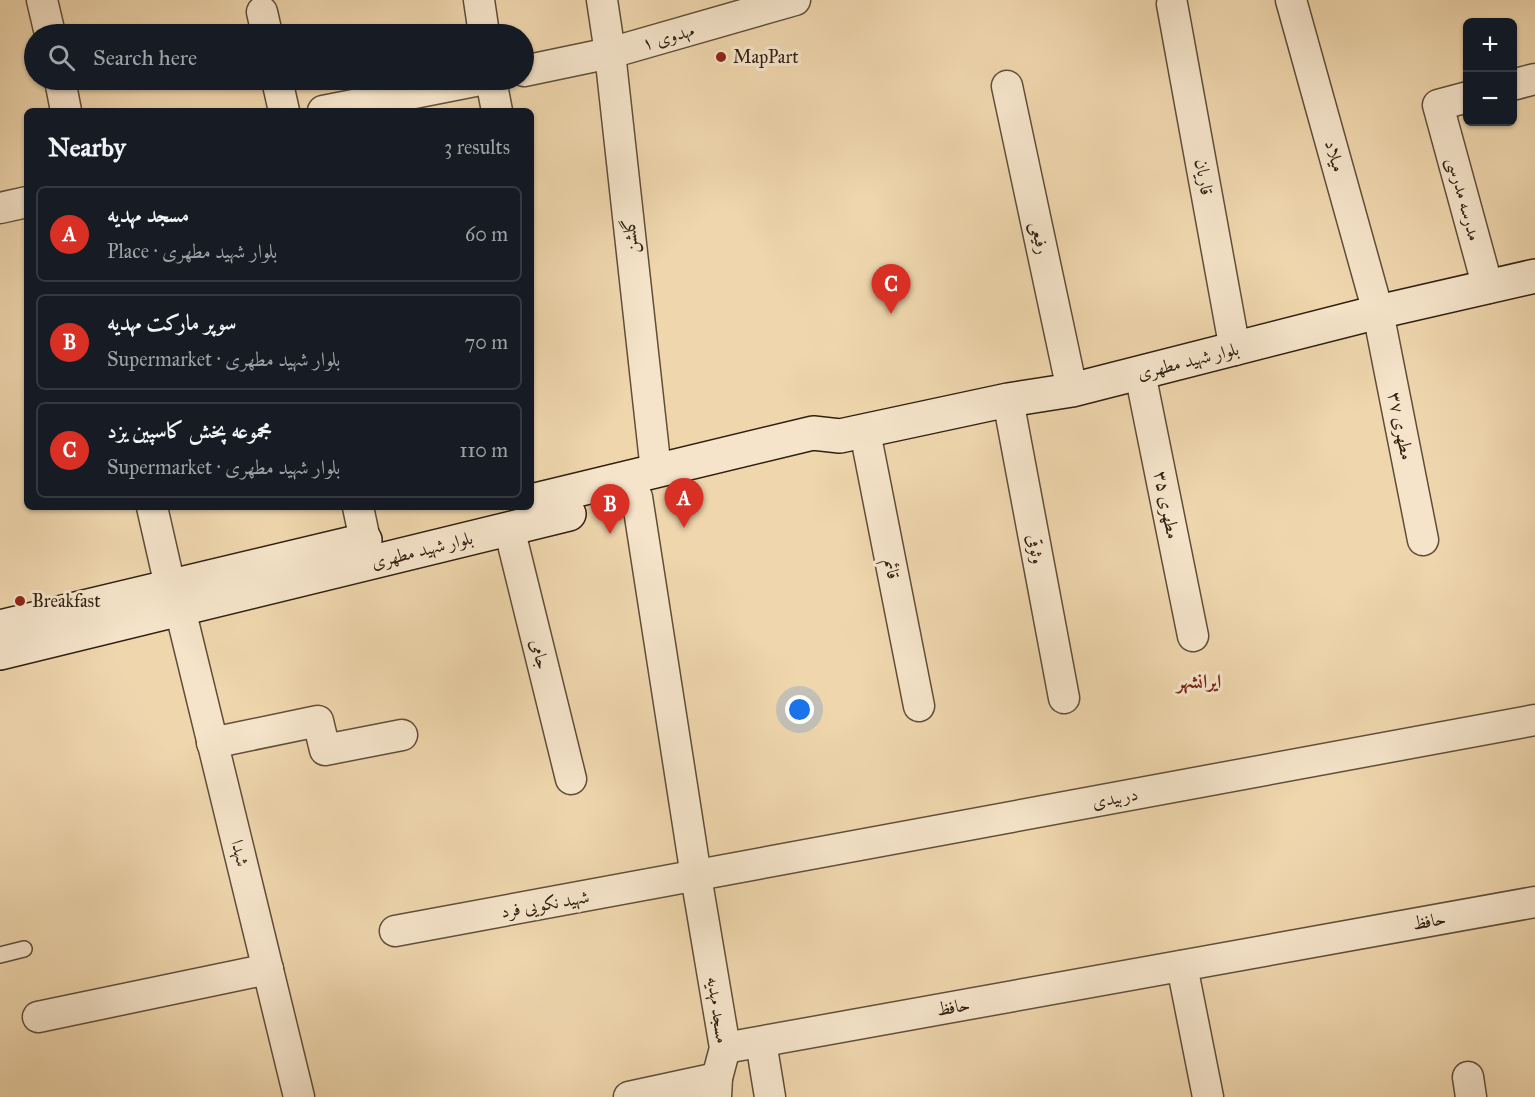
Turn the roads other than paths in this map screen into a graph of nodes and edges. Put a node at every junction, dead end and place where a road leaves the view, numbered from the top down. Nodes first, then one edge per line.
1 (42, 0) edge
2 (479, 0) edge
3 (603, 0) edge
4 (795, 0) edge
5 (1291, 0) edge
6 (1172, 4) dead end
7 (48, 24) edge
8 (483, 24) edge
9 (610, 54) junction
10 (534, 69) edge
11 (1535, 79) edge
12 (1517, 84) edge
13 (1007, 86) dead end
14 (62, 90) edge
15 (279, 90) edge
16 (429, 90) edge
17 (493, 90) edge
18 (1463, 98) edge
19 (65, 108) edge
20 (283, 108) edge
21 (338, 108) edge
22 (496, 108) edge
23 (24, 203) edge
24 (0, 208) edge
25 (1535, 276) edge
26 (1488, 288) junction
27 (1378, 312) junction
28 (1235, 350) junction
29 (1140, 373) junction
30 (1072, 390) junction
31 (1008, 400) junction
32 (852, 434) junction
33 (646, 484) junction
34 (534, 501) edge
35 (153, 510) edge
36 (359, 510) edge
37 (508, 518) edge
38 (365, 540) junction
39 (1423, 540) dead end
40 (175, 598) junction
41 (0, 627) edge
42 (1193, 636) dead end
43 (0, 653) edge
44 (1064, 698) dead end
45 (919, 706) dead end
46 (1535, 720) edge
47 (402, 735) dead end
48 (213, 743) junction
49 (571, 779) dead end
50 (696, 876) junction
51 (1535, 902) edge
52 (395, 931) dead end
53 (24, 949) dead end
54 (0, 955) edge
55 (1182, 966) junction
56 (268, 969) junction
57 (38, 1017) dead end
58 (761, 1042) junction
59 (725, 1048) junction
60 (716, 1088) edge
61 (299, 1097) edge
62 (629, 1097) edge
63 (770, 1097) edge
64 (1208, 1097) edge

1 - 7 street
2 - 8 street
3 - 9 street, گلشن
4 - 9 street, مهدوی ۱
5 - 27 street, میلاد
6 - 28 street, قاریان
9 - 10 street, مهدوی ۱
9 - 33 street, گلشن
11 - 12 street
13 - 30 street, رفیعی
14 - 19 street
15 - 20 street
16 - 21 street
17 - 22 street
18 - 26 street, مدرسه مدرسی
23 - 24 street
25 - 26 main road, بلوار شهید مطهری
26 - 27 main road, بلوار شهید مطهری
27 - 28 main road, بلوار شهید مطهری
27 - 39 street, مطهری ۳۷
28 - 29 main road, بلوار شهید مطهری
29 - 30 main road, بلوار شهید مطهری
29 - 42 street, مطهری ۳۵
30 - 31 main road, بلوار شهید مطهری
31 - 32 main road, بلوار شهید مطهری
31 - 44 street, وثوقی
32 - 33 main road, بلوار شهید مطهری
32 - 45 street, قائم
33 - 34 main road, بلوار شهید مطهری
33 - 37 main road, بلوار شهید مطهری
33 - 50 street, مسجد مهدیه
35 - 40 street, شهدا
36 - 38 street
37 - 38 main road, بلوار شهید مطهری
37 - 40 main road, بلوار شهید مطهری
37 - 49 street, جامی
38 - 40 main road, بلوار شهید مطهری
40 - 41 main road, بلوار شهید مطهری
40 - 43 main road, بلوار شهید مطهری
40 - 48 street, شهدا
46 - 50 street, دربیدی
47 - 48 street
48 - 56 street, شهدا
50 - 52 street, شهید نکویی فرد
50 - 59 street, مسجد مهدیه
51 - 55 street, حافظ
53 - 54 lane
55 - 58 street, حافظ
55 - 64 street
56 - 57 street
56 - 61 street, شهدا
58 - 59 street, حافظ
58 - 63 street
59 - 60 street, مسجد مهدیه
60 - 62 street

